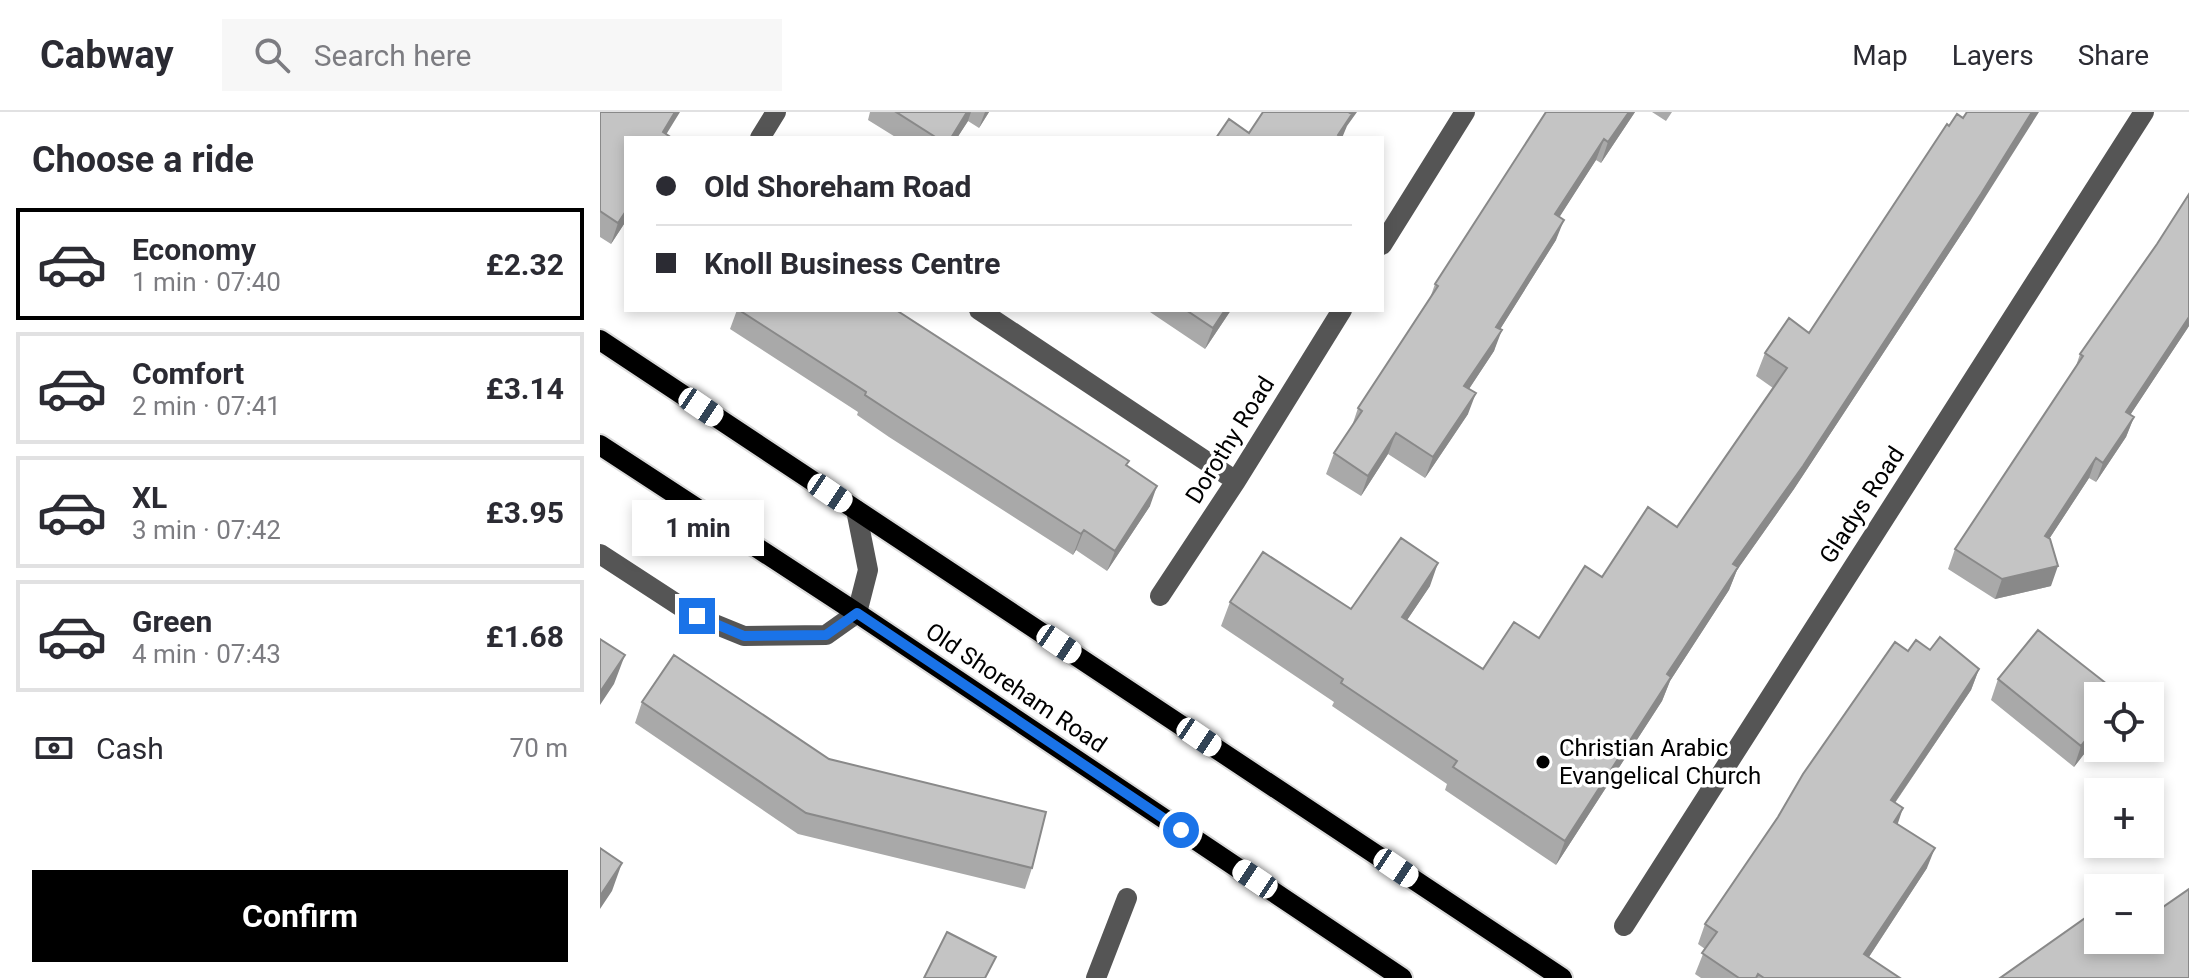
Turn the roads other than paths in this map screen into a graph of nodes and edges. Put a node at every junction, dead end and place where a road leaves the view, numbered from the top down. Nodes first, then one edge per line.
1 (776, 112) edge
2 (1465, 112) edge
3 (2144, 112) edge
4 (761, 136) edge
5 (1384, 242) edge
6 (982, 312) edge
7 (1341, 312) edge
8 (600, 340) edge
9 (600, 445) edge
10 (1236, 481) junction
11 (856, 510) junction
12 (600, 554) edge
13 (1160, 596) dead end
14 (857, 613) junction
15 (1127, 898) dead end
16 (1624, 926) dead end
17 (1096, 978) edge
18 (1402, 978) edge
19 (1562, 978) edge

1 - 4 street
2 - 5 street
3 - 16 street, Gladys Road
6 - 10 street
7 - 10 street, Dorothy Road
8 - 11 main road
9 - 14 main road, Old Shoreham Road
10 - 13 street, Dorothy Road
11 - 14 street
11 - 19 main road
12 - 14 street
14 - 18 main road, Old Shoreham Road
15 - 17 street

